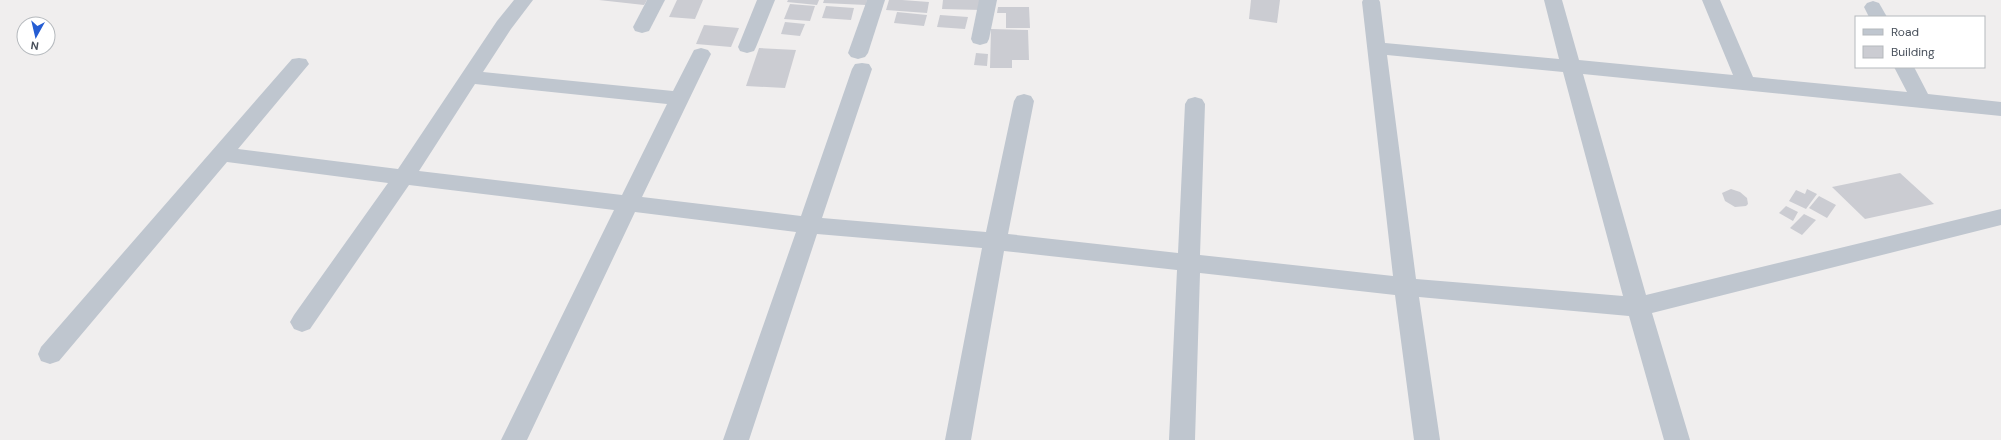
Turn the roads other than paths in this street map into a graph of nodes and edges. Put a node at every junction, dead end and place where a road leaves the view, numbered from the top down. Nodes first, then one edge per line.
1 (524, 0) edge
2 (656, 0) edge
3 (766, 0) edge
4 (876, 0) edge
5 (988, 0) edge
6 (1553, 0) edge
7 (1711, 0) edge
8 (1371, 2) dead end
9 (642, 27) dead end
10 (980, 38) dead end
11 (747, 47) dead end
12 (1376, 48) junction
13 (701, 54) dead end
14 (299, 64) dead end
15 (1571, 66) junction
16 (1905, 68) edge
17 (470, 77) junction
18 (1746, 83) junction
19 (680, 98) junction
20 (1921, 100) junction
21 (1024, 101) dead end
22 (1195, 104) dead end
23 (2001, 109) edge
24 (220, 154) junction
25 (404, 177) junction
26 (629, 204) junction
27 (2001, 217) edge
28 (809, 225) junction
29 (995, 241) junction
30 (1190, 264) junction
31 (1406, 287) junction
32 (1638, 307) junction
33 (302, 322) dead end
34 (50, 354) dead end
35 (514, 440) edge
36 (736, 440) edge
37 (958, 440) edge
38 (1182, 440) edge
39 (1427, 440) edge
40 (1677, 440) edge

1 - 17 street
2 - 9 street
3 - 11 street
4 - 28 street
5 - 10 street
6 - 15 street
7 - 18 street
8 - 12 street
12 - 15 street
12 - 31 street
13 - 19 street
14 - 24 street
15 - 18 street
15 - 32 street
16 - 20 street
17 - 19 street
17 - 25 street
18 - 20 street
19 - 26 street
20 - 23 street
21 - 29 street
22 - 30 street
24 - 25 street
24 - 34 street
25 - 26 street
25 - 33 street
26 - 28 street
26 - 35 street
27 - 32 street
28 - 29 street
28 - 36 street
29 - 30 street
29 - 37 street
30 - 31 street
30 - 38 street
31 - 32 street
31 - 39 street
32 - 40 street

